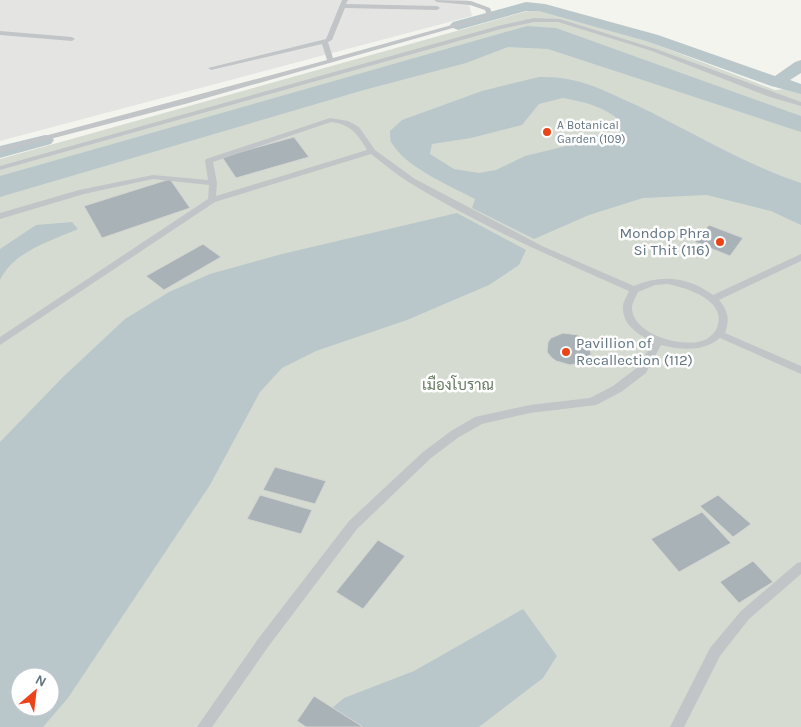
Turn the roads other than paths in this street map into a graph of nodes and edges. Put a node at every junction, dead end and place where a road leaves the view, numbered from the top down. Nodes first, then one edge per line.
1 (437, 0) edge
2 (344, 3) edge
3 (437, 8) dead end
4 (0, 33) edge
5 (72, 39) dead end
6 (325, 43) junction
7 (331, 61) junction
8 (211, 68) dead end
9 (801, 104) edge
10 (0, 150) edge
11 (372, 151) junction
12 (0, 168) edge
13 (213, 183) junction
14 (212, 200) junction
15 (0, 216) edge
16 (801, 257) edge
17 (634, 290) junction
18 (714, 299) junction
19 (719, 334) junction
20 (0, 342) edge
21 (658, 342) junction
22 (801, 370) edge
23 (801, 567) edge
24 (204, 727) edge
25 (677, 727) edge

1 - 7 lane
2 - 3 lane
2 - 6 lane
4 - 5 lane
6 - 7 lane
6 - 8 lane
7 - 10 lane
9 - 12 lane
11 - 13 lane
11 - 14 lane
11 - 17 lane
13 - 14 lane
13 - 15 lane
14 - 20 lane
16 - 18 lane
17 - 18 lane
17 - 21 lane
18 - 19 lane
19 - 21 lane
19 - 22 lane
21 - 24 lane
23 - 25 lane

